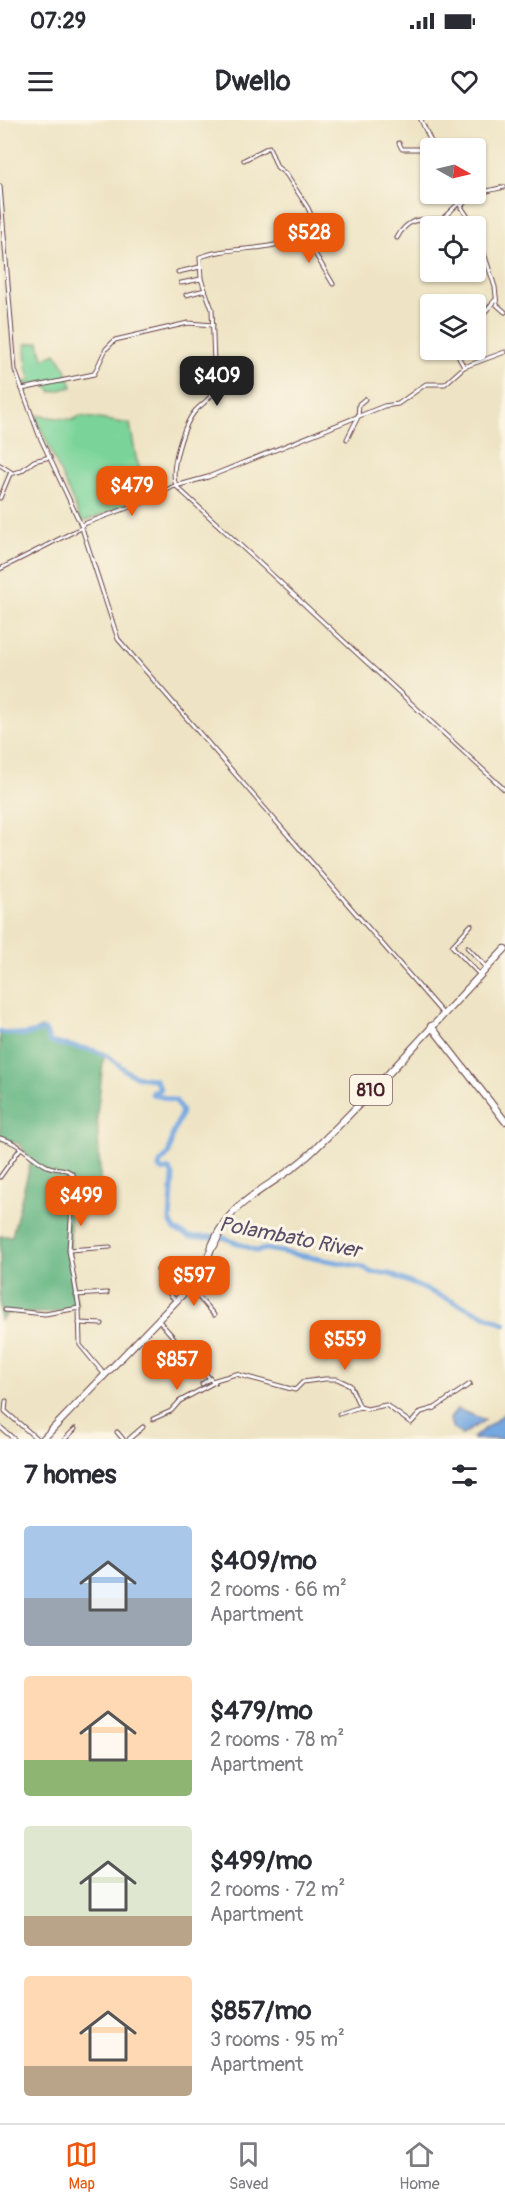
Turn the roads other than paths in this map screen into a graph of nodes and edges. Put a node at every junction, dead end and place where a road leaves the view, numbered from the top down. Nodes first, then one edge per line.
1 (421, 120) edge
2 (428, 138) edge
3 (399, 143) dead end
4 (420, 149) edge
5 (244, 160) dead end
6 (0, 186) edge
7 (505, 187) edge
8 (458, 204) joint
9 (461, 208) junction
10 (467, 216) edge
11 (303, 233) junction
12 (397, 238) dead end
13 (486, 265) edge
14 (200, 267) junction
15 (178, 272) dead end
16 (201, 279) junction
17 (181, 284) dead end
18 (333, 285) dead end
19 (205, 290) junction
20 (186, 295) dead end
21 (496, 298) junction
22 (486, 311) edge
23 (505, 312) edge
24 (212, 316) junction
25 (207, 324) junction
26 (213, 325) junction
27 (505, 352) edge
28 (460, 360) edge
29 (464, 367) junction
30 (22, 389) junction
31 (365, 399) dead end
32 (358, 417) junction
33 (347, 439) dead end
34 (50, 457) junction
35 (0, 465) edge
36 (14, 474) junction
37 (176, 486) junction
38 (0, 498) edge
39 (81, 526) junction
40 (0, 569) edge
41 (505, 790) edge
42 (471, 925) dead end
43 (467, 947) dead end
44 (505, 949) edge
45 (487, 968) junction
46 (480, 975) junction
47 (443, 1014) junction
48 (431, 1026) junction
49 (505, 1121) edge
50 (0, 1138) edge
51 (20, 1148) junction
52 (0, 1177) edge
53 (110, 1247) dead end
54 (69, 1250) junction
55 (158, 1270) dead end
56 (162, 1277) junction
57 (189, 1286) junction
58 (107, 1293) dead end
59 (76, 1295) junction
60 (182, 1295) junction
61 (176, 1301) junction
62 (79, 1308) junction
63 (5, 1310) dead end
64 (214, 1315) dead end
65 (158, 1319) junction
66 (79, 1323) junction
67 (102, 1324) dead end
68 (201, 1348) dead end
69 (191, 1357) junction
70 (104, 1374) junction
71 (209, 1379) junction
72 (215, 1382) junction
73 (202, 1384) dead end
74 (470, 1384) dead end
75 (6, 1401) dead end
76 (0, 1407) edge
77 (360, 1407) junction
78 (5, 1411) junction
79 (339, 1414) dead end
80 (153, 1419) dead end
81 (0, 1427) edge
82 (143, 1427) dead end
83 (75, 1429) dead end
84 (120, 1435) edge
85 (47, 1438) edge
86 (68, 1438) edge
87 (14, 1439) edge
88 (37, 1439) edge
89 (115, 1439) edge
90 (129, 1439) edge

1 - 2 street
3 - 4 street
5 - 11 street
6 - 30 street
7 - 9 street
8 - 9 street
8 - 12 street
9 - 10 street
11 - 14 street
11 - 18 street
13 - 21 street
14 - 15 street
14 - 16 street
16 - 17 street
16 - 19 street
19 - 20 street
19 - 24 street
21 - 22 street
21 - 23 street
24 - 25 street
24 - 26 street
25 - 26 street
25 - 30 street
26 - 37 street
27 - 29 street
28 - 29 street
29 - 32 street
30 - 34 street
31 - 32 street
32 - 33 street
32 - 37 street
34 - 36 street
34 - 39 street
35 - 36 street
36 - 38 street
37 - 39 street
37 - 41 street
39 - 40 street
39 - 47 street
42 - 46 street
43 - 45 street
44 - 45 highway, 810
45 - 46 highway, 810
46 - 47 highway, 810
47 - 48 highway, 810
48 - 49 highway
48 - 57 highway, 810
50 - 51 street
51 - 52 street
51 - 54 street
53 - 54 street
54 - 59 street
55 - 56 street
56 - 60 street
56 - 61 street
57 - 60 highway, 810
57 - 64 street
58 - 59 street
59 - 62 street
60 - 61 highway, 810
61 - 65 highway, 810
62 - 63 street
62 - 66 street
65 - 69 street
65 - 70 highway, 810
66 - 67 street
66 - 70 street
68 - 69 street
69 - 71 street
70 - 85 highway, 810
71 - 72 street
71 - 73 street
72 - 77 street
72 - 80 street
74 - 77 street
75 - 78 street
76 - 78 street
77 - 79 street
78 - 88 street
81 - 87 street
82 - 90 street
83 - 86 street
84 - 89 street

